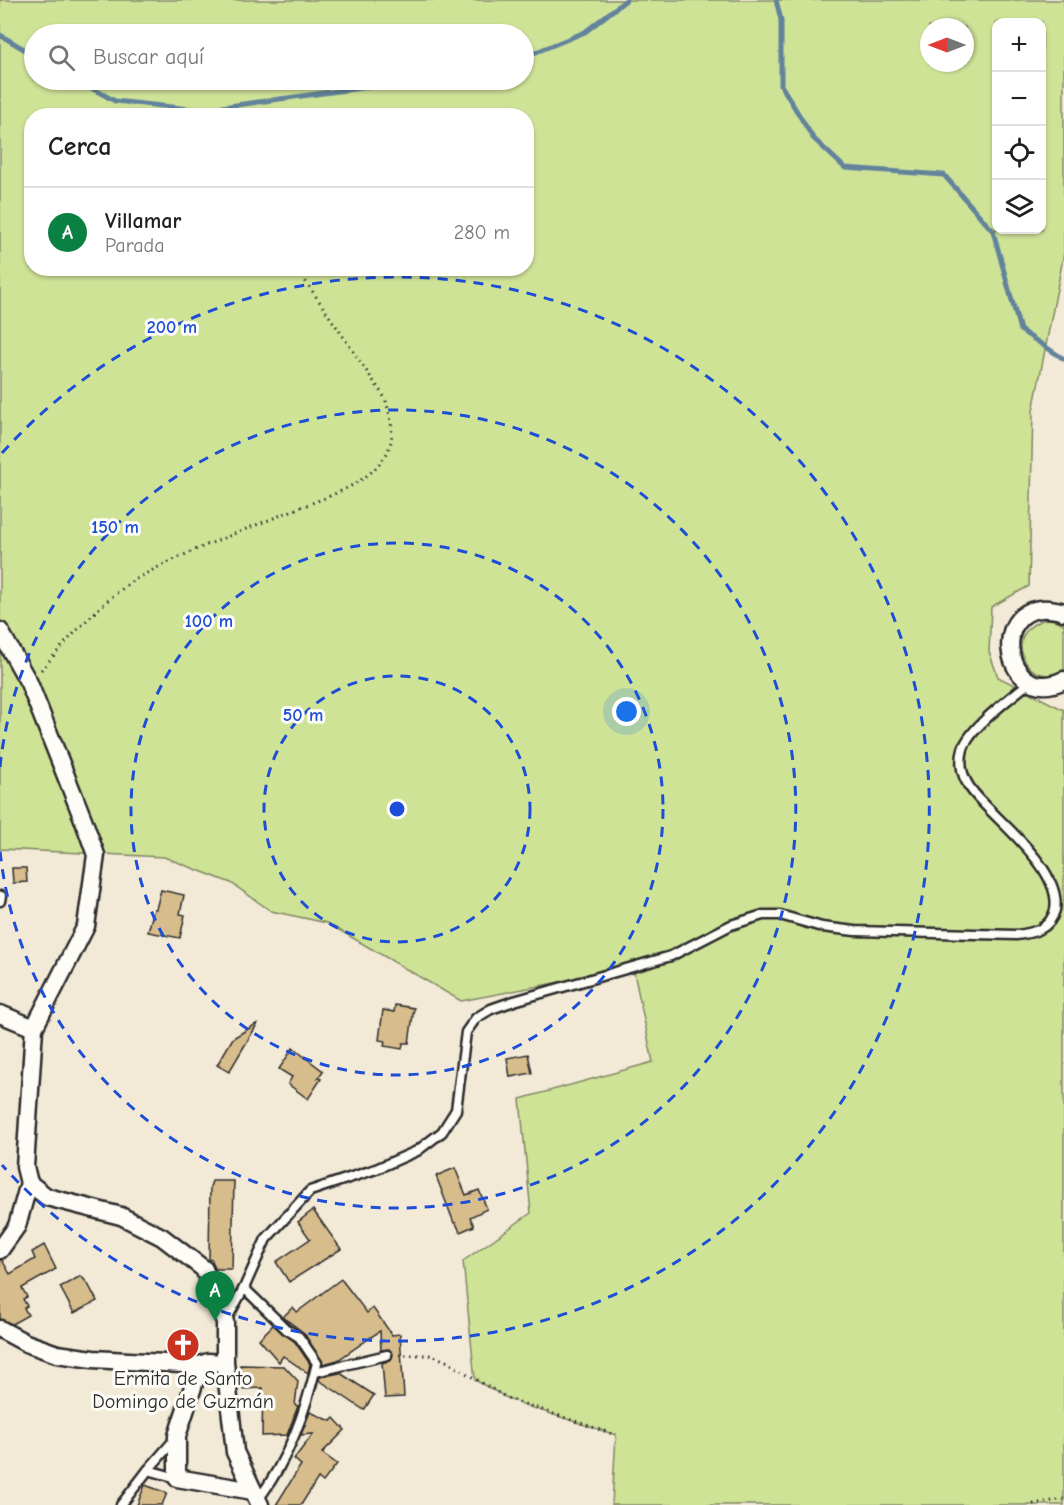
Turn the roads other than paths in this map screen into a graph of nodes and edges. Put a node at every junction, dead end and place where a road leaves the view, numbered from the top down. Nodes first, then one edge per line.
1 (1064, 612) edge
2 (0, 631) edge
3 (1064, 680) edge
4 (1031, 681) junction
5 (0, 1014) edge
6 (34, 1028) junction
7 (29, 1183) junction
8 (0, 1250) edge
9 (244, 1288) junction
10 (225, 1322) junction
11 (0, 1329) edge
12 (387, 1355) road end
13 (225, 1363) junction
14 (200, 1365) junction
15 (315, 1372) junction
16 (177, 1436) junction
17 (148, 1470) junction
18 (177, 1478) junction
19 (257, 1498) edge
20 (121, 1505) edge

1 - 4 street
2 - 6 street
3 - 4 street
4 - 9 lane
5 - 6 street
6 - 7 street
7 - 8 street
7 - 10 street
9 - 10 lane
9 - 15 lane
10 - 13 street
11 - 14 street
12 - 15 lane
13 - 14 street
13 - 19 street
14 - 16 street
15 - 19 lane
16 - 17 lane
16 - 18 street
17 - 18 lane
17 - 20 lane
18 - 19 street

